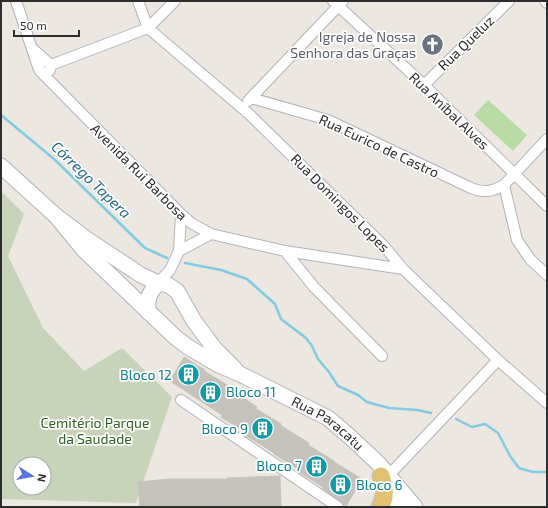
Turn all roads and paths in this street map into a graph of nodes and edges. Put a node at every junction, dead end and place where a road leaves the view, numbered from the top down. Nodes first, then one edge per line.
1 (16, 1) edge
2 (138, 1) edge
3 (175, 1) edge
4 (509, 1) edge
5 (338, 3) edge
6 (148, 28) junction
7 (45, 67) junction
8 (424, 85) junction
9 (252, 98) junction
10 (241, 108) junction
11 (547, 139) edge
12 (1, 166) edge
13 (514, 174) junction
14 (504, 185) junction
15 (547, 206) edge
16 (181, 214) junction
17 (56, 216) junction
18 (211, 234) junction
19 (384, 246) junction
20 (179, 251) junction
21 (284, 251) junction
22 (378, 265) junction
23 (404, 268) junction
24 (170, 270) junction
25 (547, 275) edge
26 (158, 283) junction
27 (177, 291) junction
28 (148, 312) junction
29 (194, 321) junction
30 (175, 337) junction
31 (382, 356) dead end
32 (498, 360) junction
33 (240, 374) junction
34 (181, 400) dead end
35 (547, 403) edge
36 (385, 475) junction
37 (334, 505) edge
38 (380, 507) edge
39 (400, 507) edge
40 (415, 507) edge

1 - 7 street, Avenida Rui Barbosa
2 - 6 street, Rua Domingos Lopes
3 - 6 street
4 - 8 street, Rua Queluz
5 - 8 street, Rua Aníbal Alves
5 - 9 street
6 - 7 street
6 - 10 street, Rua Domingos Lopes
7 - 16 street, Avenida Rui Barbosa
8 - 13 street, Rua Aníbal Alves
9 - 10 street
9 - 14 street, Rua Eurico de Castro
10 - 19 street, Rua Domingos Lopes
11 - 13 street
12 - 17 main road
13 - 14 street
13 - 15 street, Rua Aníbal Alves
14 - 25 street
16 - 18 street, Avenida Rui Barbosa
16 - 20 street
17 - 26 main road
17 - 28 main road, Rua Paracatu
18 - 20 street
18 - 21 street, Avenida Rui Barbosa
19 - 22 street
19 - 23 street, Rua Domingos Lopes
20 - 24 street
21 - 22 street, Avenida Rui Barbosa
21 - 31 street
22 - 23 street, Avenida Rui Barbosa
23 - 32 street, Rua Domingos Lopes
24 - 26 street
24 - 27 street
26 - 27 main road
26 - 28 main road
27 - 29 main road, Rua Paracatu
28 - 30 main road, Rua Paracatu
29 - 30 main road
29 - 33 main road, Rua Paracatu
30 - 33 main road, Rua Paracatu
32 - 35 street, Rua Domingos Lopes
32 - 36 street
33 - 36 main road, Rua Paracatu
34 - 37 street
36 - 38 main road
36 - 39 main road, Rua Paracatu
36 - 40 main road, Rua Paracatu

